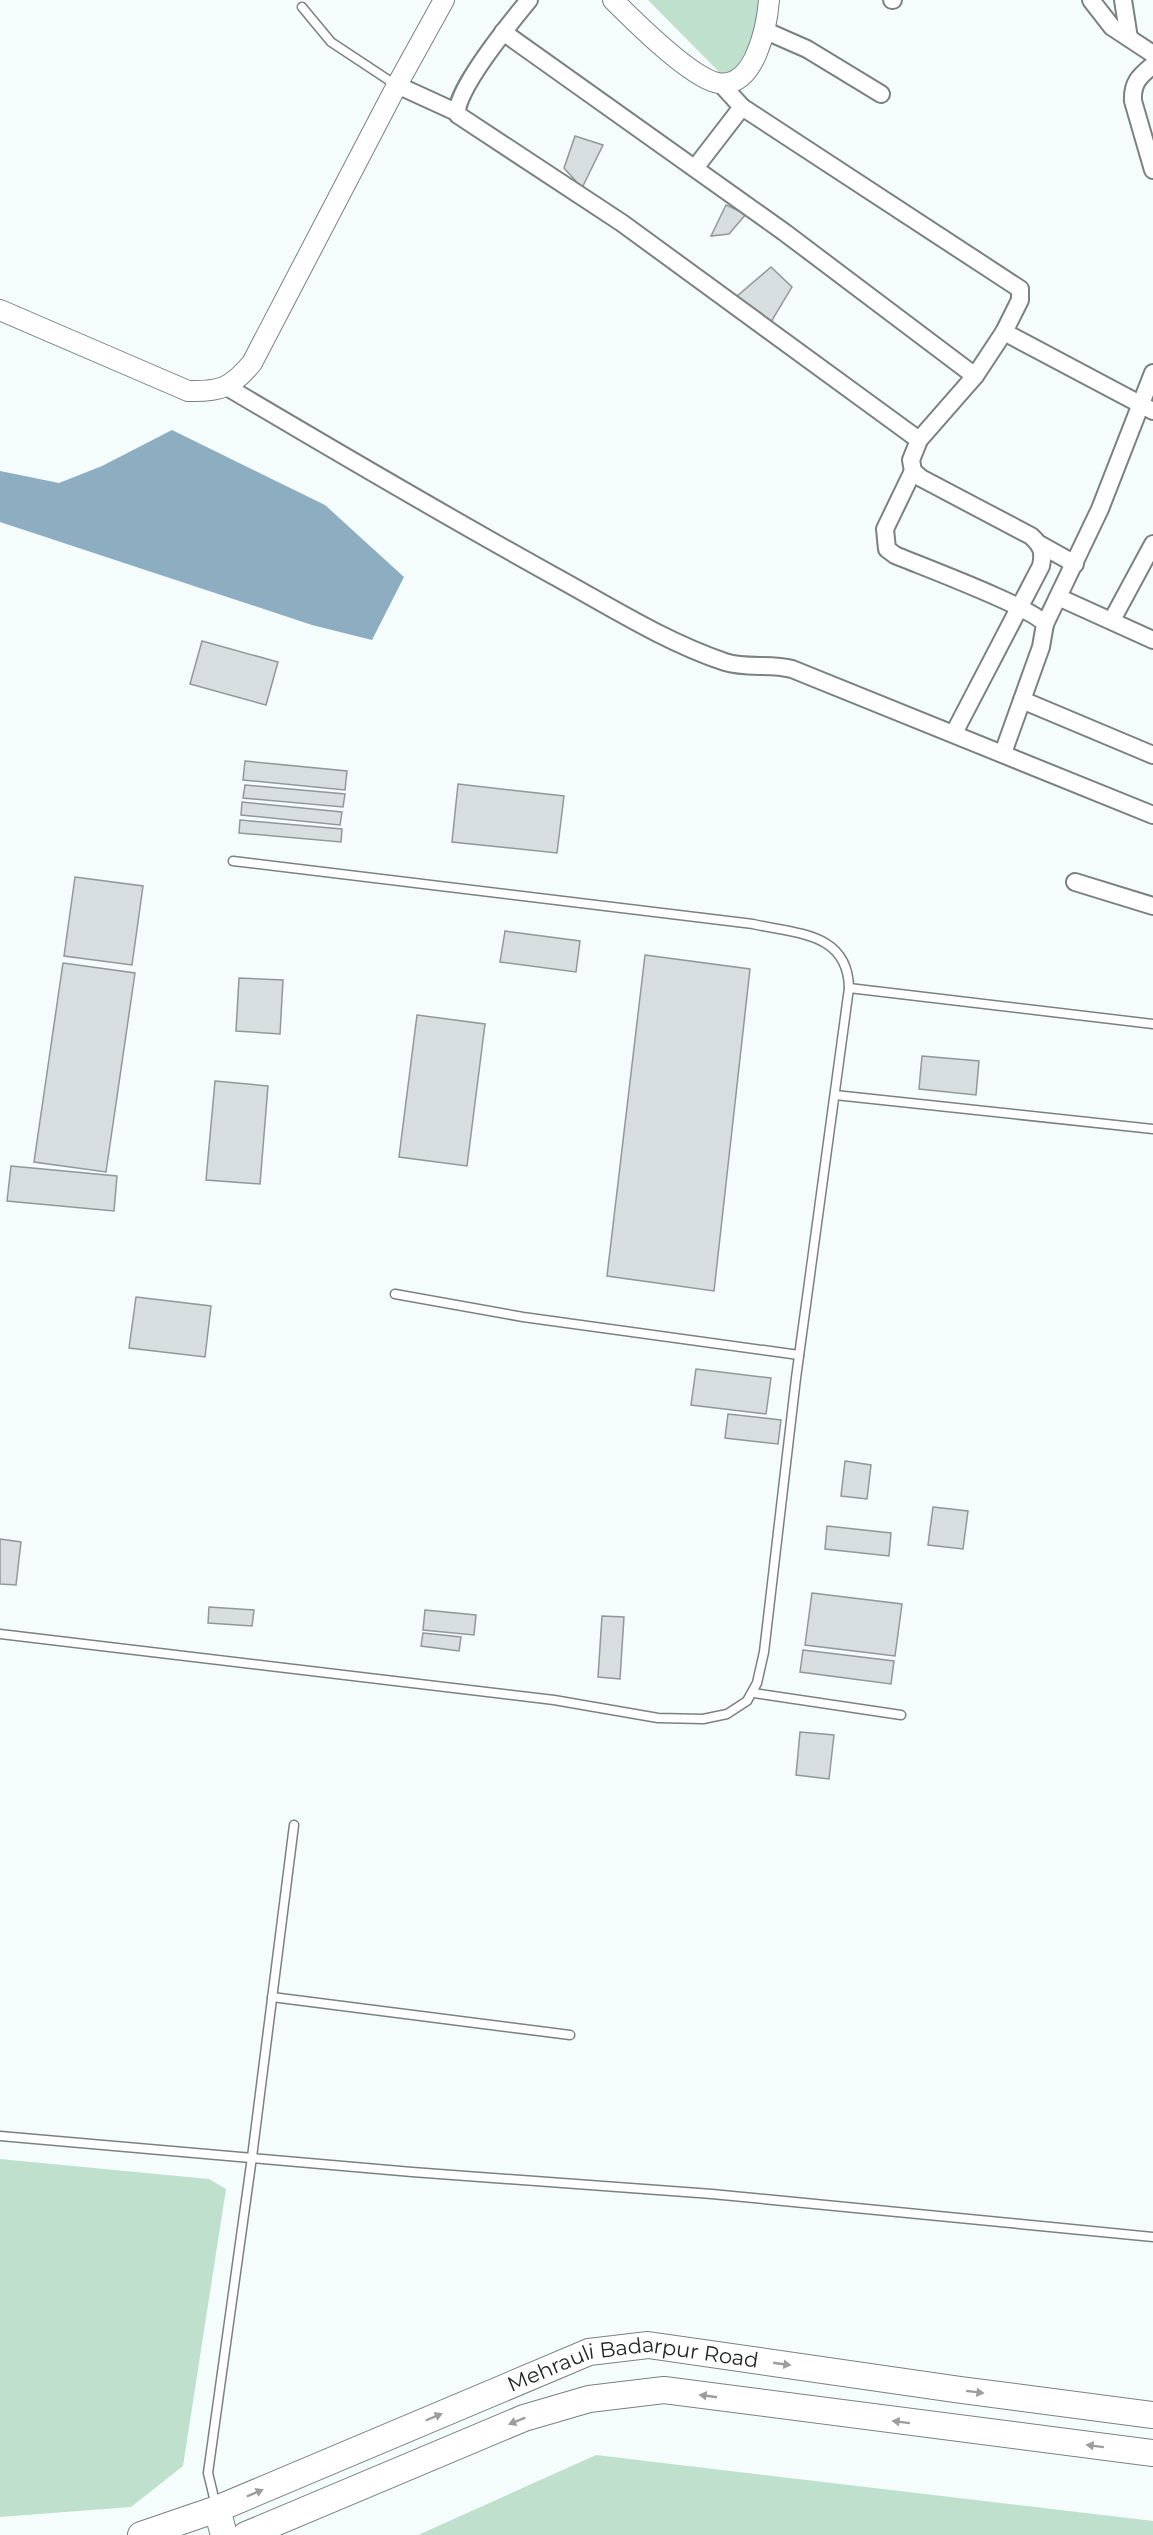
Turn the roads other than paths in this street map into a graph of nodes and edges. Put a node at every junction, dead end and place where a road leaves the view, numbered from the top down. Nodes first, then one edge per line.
1 (444, 0) edge
2 (529, 0) edge
3 (613, 0) edge
4 (769, 0) edge
5 (1091, 0) edge
6 (1123, 0) edge
7 (302, 7) dead end
8 (766, 31) junction
9 (503, 32) junction
10 (1129, 38) junction
11 (1153, 54) edge
12 (1153, 65) edge
13 (721, 84) junction
14 (396, 85) junction
15 (881, 94) dead end
16 (742, 107) junction
17 (456, 112) junction
18 (695, 168) junction
19 (1153, 170) edge
20 (0, 310) edge
21 (1004, 332) junction
22 (1153, 373) edge
23 (975, 376) junction
24 (227, 387) junction
25 (1147, 407) edge
26 (919, 440) junction
27 (913, 471) junction
28 (1153, 544) edge
29 (1041, 545) junction
30 (1075, 564) junction
31 (1058, 597) junction
32 (1018, 607) junction
33 (1112, 620) junction
34 (1045, 624) junction
35 (1153, 640) edge
36 (1022, 700) junction
37 (954, 733) junction
38 (1003, 753) junction
39 (1153, 755) edge
40 (1153, 815) edge
41 (233, 861) dead end
42 (1075, 882) dead end
43 (1153, 906) edge
44 (849, 988) junction
45 (1153, 1024) edge
46 (835, 1095) junction
47 (1153, 1129) edge
48 (395, 1294) dead end
49 (799, 1355) junction
50 (0, 1634) edge
51 (754, 1693) junction
52 (901, 1715) dead end
53 (294, 1825) dead end
54 (272, 1997) junction
55 (570, 2035) dead end
56 (0, 2136) edge
57 (252, 2157) junction
58 (1153, 2237) edge
59 (1153, 2415) edge
60 (1153, 2453) edge
61 (217, 2509) junction
62 (141, 2535) edge
63 (224, 2535) edge
64 (246, 2535) edge

1 - 14 street
2 - 9 street
3 - 13 street
4 - 8 street
5 - 10 street
6 - 10 street
7 - 14 lane
8 - 13 street
8 - 15 street
9 - 17 street
9 - 18 street
10 - 11 street
12 - 19 street
13 - 16 street
14 - 17 street
14 - 24 street
16 - 18 street
16 - 21 street
17 - 26 street
18 - 23 street
20 - 24 street
21 - 23 street
21 - 25 street
22 - 25 street
23 - 26 street
24 - 37 street
25 - 30 street
26 - 27 street
27 - 29 street
27 - 32 street
28 - 33 street
29 - 30 street
29 - 32 street
30 - 31 street
31 - 33 street
31 - 34 street
32 - 34 street
32 - 37 street
33 - 35 street
34 - 36 street
36 - 38 street
36 - 39 street
37 - 38 street
38 - 40 street
41 - 44 lane
42 - 43 street
44 - 45 lane
44 - 46 lane
46 - 47 lane
46 - 49 lane
48 - 49 lane
49 - 51 lane
50 - 51 lane
51 - 52 lane
53 - 54 lane
54 - 55 lane
54 - 57 lane
56 - 57 lane
57 - 58 lane
57 - 61 lane
61 -> 59 main road, Mehrauli Badarpur Road
60 -> 64 main road, Mehrauli Badarpur Road
61 - 62 main road, Mehrauli Badarpur Road
61 - 63 main road

